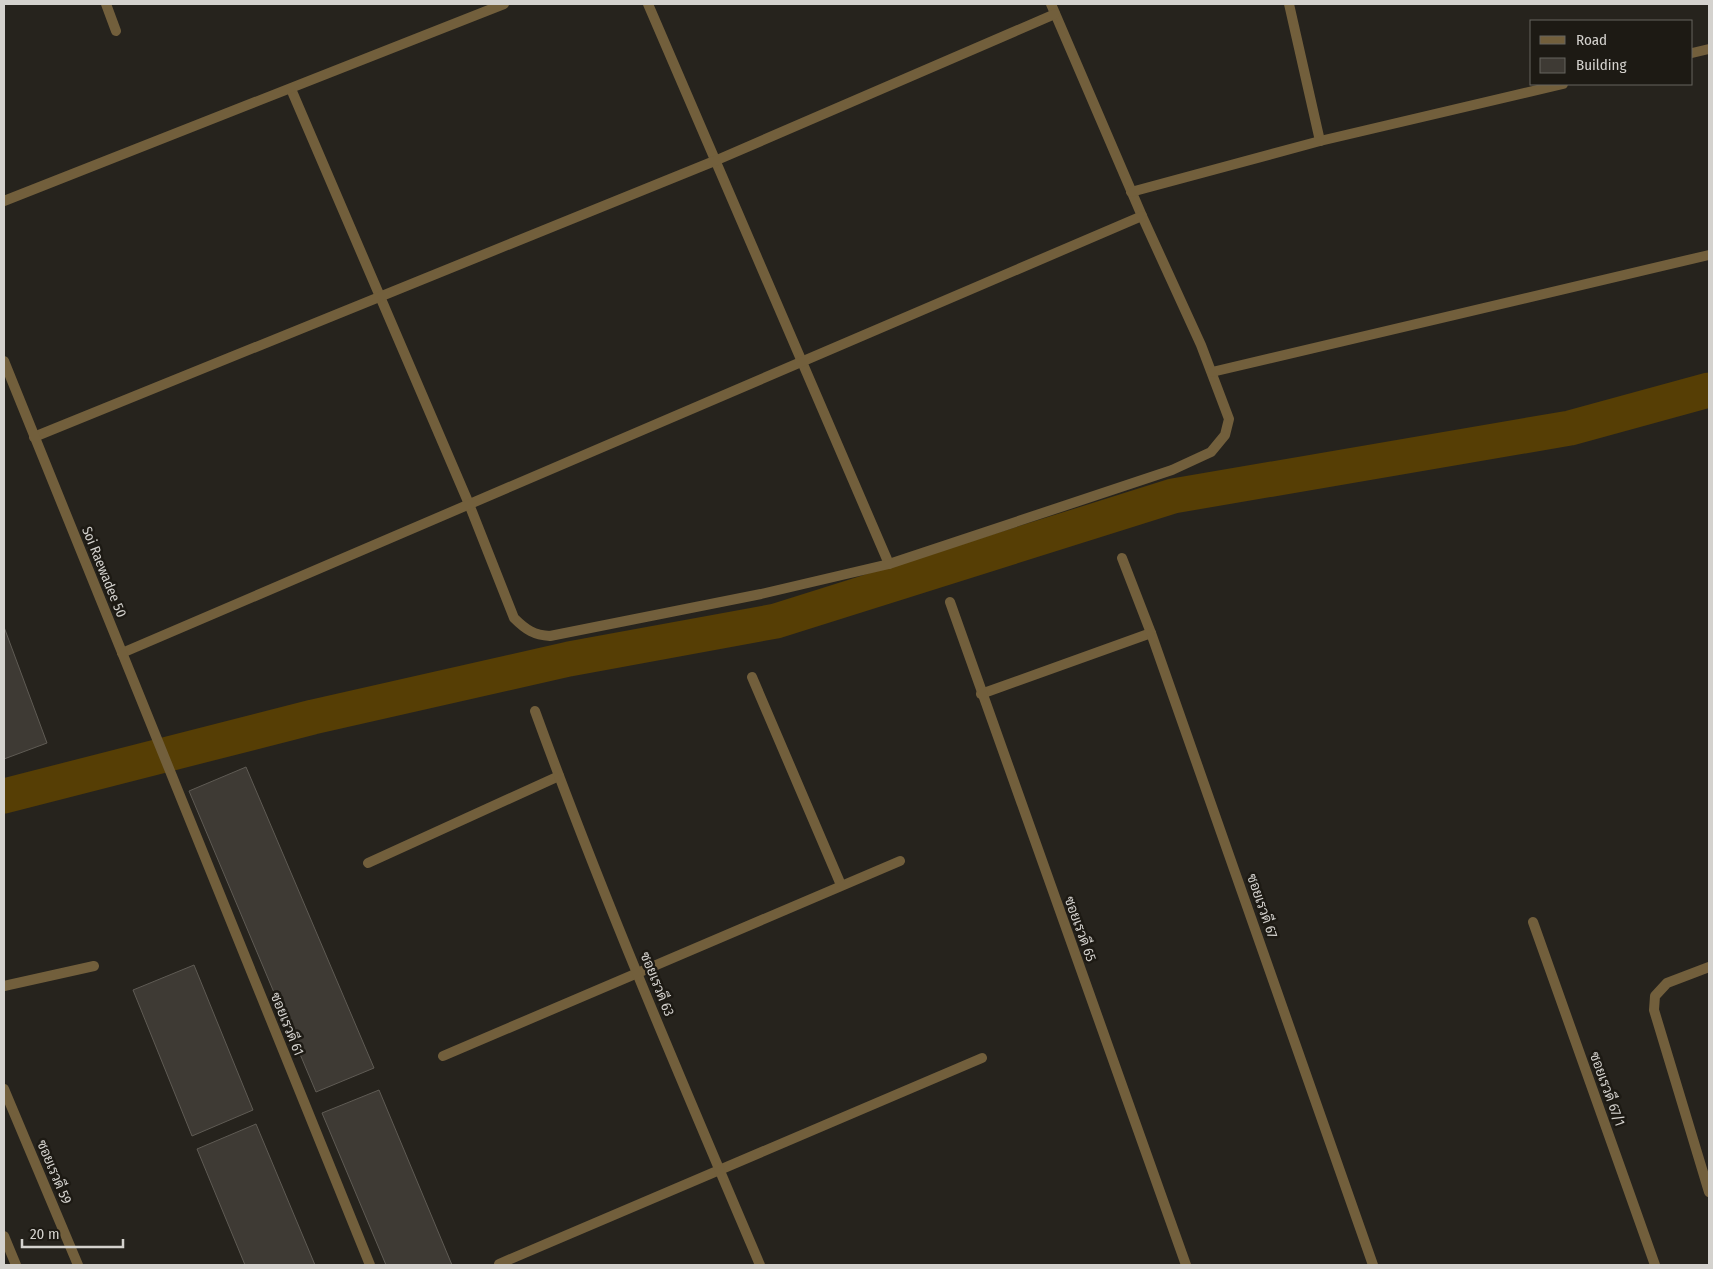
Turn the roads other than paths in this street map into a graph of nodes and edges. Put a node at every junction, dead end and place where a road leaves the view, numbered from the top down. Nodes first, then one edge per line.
1 (106, 4) edge
2 (504, 4) edge
3 (648, 4) edge
4 (1051, 4) edge
5 (1289, 4) edge
6 (1055, 14) junction
7 (116, 32) dead end
8 (1709, 49) edge
9 (1693, 53) edge
10 (1559, 85) edge
11 (290, 89) junction
12 (1320, 141) junction
13 (717, 160) junction
14 (1132, 192) junction
15 (4, 201) edge
16 (1142, 216) junction
17 (1709, 255) edge
18 (378, 298) junction
19 (4, 361) edge
20 (804, 362) junction
21 (1212, 372) junction
22 (34, 437) junction
23 (468, 504) junction
24 (1122, 558) dead end
25 (890, 564) junction
26 (950, 602) dead end
27 (1151, 633) junction
28 (122, 653) junction
29 (752, 677) dead end
30 (981, 694) junction
31 (535, 711) dead end
32 (559, 776) junction
33 (179, 794) joint
34 (900, 861) dead end
35 (368, 863) dead end
36 (841, 885) junction
37 (1533, 922) dead end
38 (94, 966) dead end
39 (1709, 966) edge
40 (637, 972) junction
41 (4, 986) edge
42 (443, 1056) dead end
43 (982, 1058) dead end
44 (4, 1089) edge
45 (720, 1171) junction
46 (1709, 1192) edge
47 (4, 1236) edge
48 (499, 1264) dead end
49 (16, 1265) edge
50 (78, 1265) edge
51 (370, 1265) edge
52 (760, 1265) edge
53 (1186, 1265) edge
54 (1373, 1265) edge
55 (1655, 1265) edge

1 - 7 street
2 - 11 street
3 - 13 street
4 - 6 street
5 - 12 street
6 - 13 street
6 - 14 street
8 - 9 street
10 - 12 street
11 - 15 street
11 - 18 street
12 - 14 street
13 - 18 street
13 - 20 street
14 - 16 street
16 - 20 street
16 - 21 street
17 - 21 street
18 - 22 street
18 - 23 street
19 - 22 street, Soi Raewadee 50
20 - 23 street
20 - 25 street
21 - 25 street
22 - 28 street, Soi Raewadee 50
23 - 25 street
23 - 28 street
24 - 27 street, ซอยเรวดี 67
26 - 30 street, ซอยเรวดี 65
27 - 30 street
27 - 54 street, ซอยเรวดี 67
28 - 33 street, Soi Raewadee 50
29 - 36 street
30 - 53 street, ซอยเรวดี 65
31 - 32 street, ซอยเรวดี 63
32 - 35 street
32 - 40 street, ซอยเรวดี 63
33 - 51 street, ซอยเรวดี 61
34 - 36 street
36 - 40 street
37 - 55 street, ซอยเรวดี 67/1
38 - 41 street
39 - 46 street
40 - 42 street
40 - 45 street, ซอยเรวดี 63
43 - 45 street
44 - 50 street, ซอยเรวดี 59
45 - 48 street
45 - 52 street, ซอยเรวดี 63
47 - 49 street

